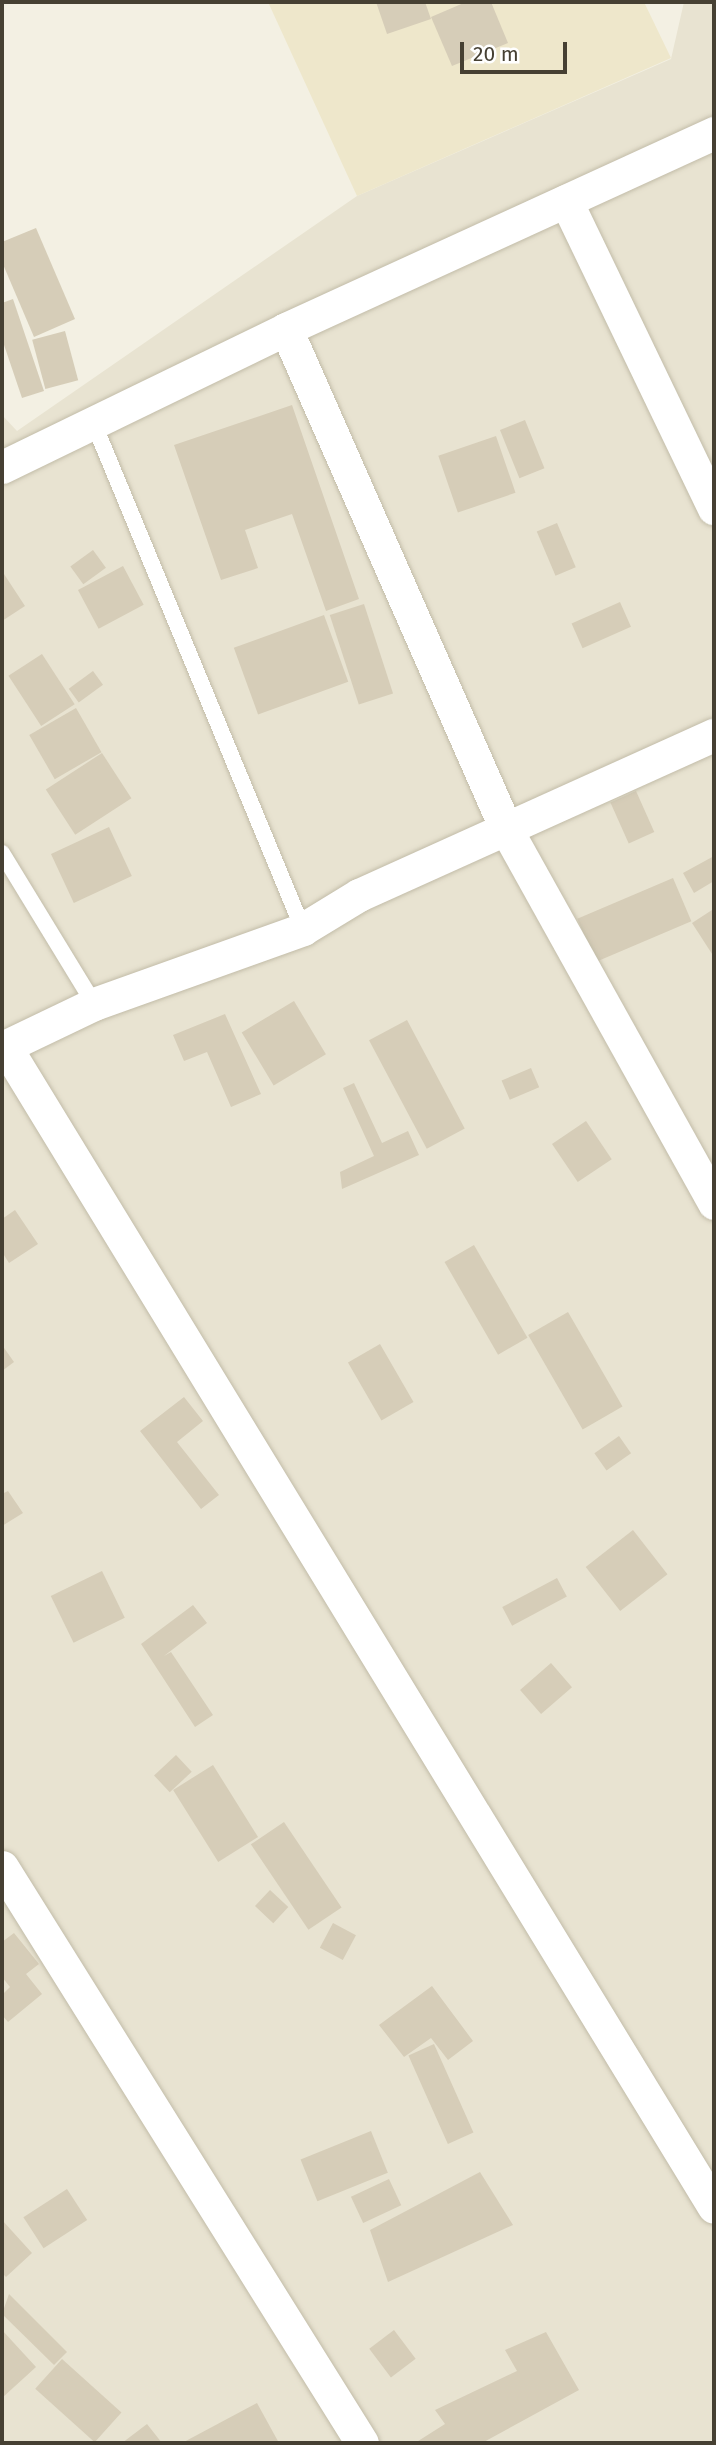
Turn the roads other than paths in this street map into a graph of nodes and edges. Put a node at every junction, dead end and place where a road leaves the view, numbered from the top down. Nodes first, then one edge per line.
1 (714, 134) edge
2 (566, 201) junction
3 (286, 329) junction
4 (94, 424) junction
5 (2, 467) edge
6 (714, 508) edge
7 (714, 735) edge
8 (506, 829) junction
9 (2, 853) edge
10 (303, 929) junction
11 (94, 1004) junction
12 (4, 1047) edge
13 (714, 1203) edge
14 (2, 1867) edge
15 (714, 2207) edge
16 (362, 2443) edge

1 - 2 street
2 - 3 street
2 - 6 street
3 - 4 street
3 - 8 street
4 - 5 street
4 - 10 lane
7 - 8 street
8 - 10 street
8 - 13 street
9 - 11 lane
10 - 11 street
11 - 12 street
12 - 15 street
14 - 16 street

